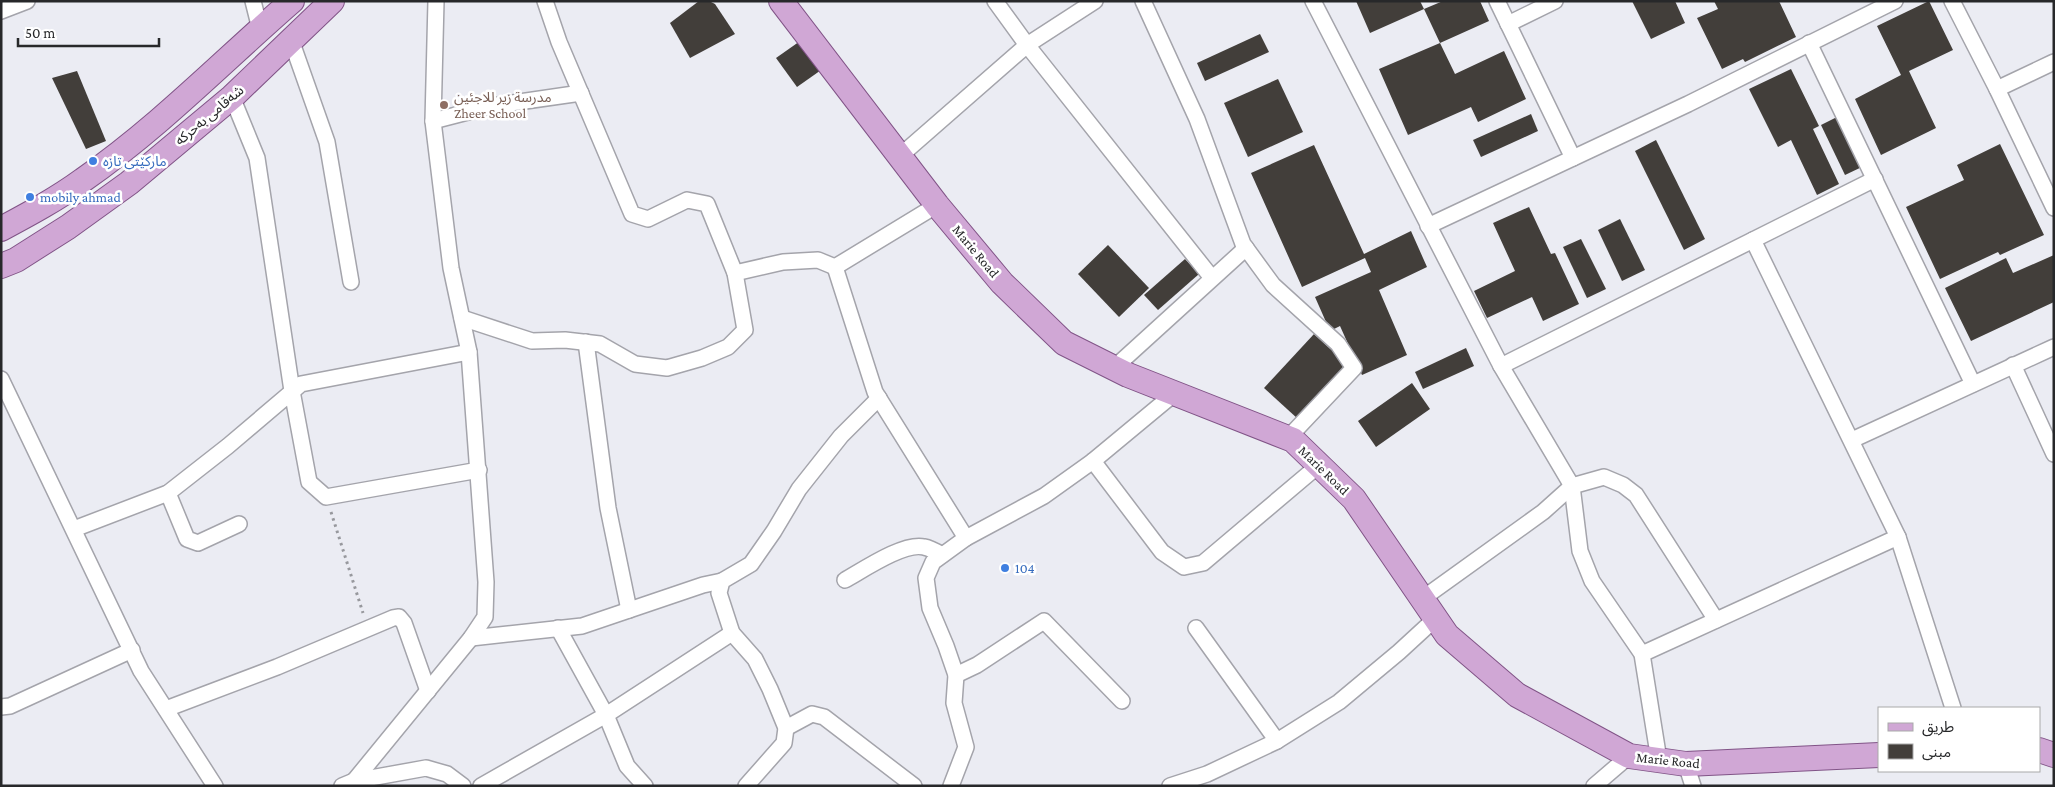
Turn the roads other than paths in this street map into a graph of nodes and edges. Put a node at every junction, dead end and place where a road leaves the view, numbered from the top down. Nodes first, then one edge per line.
1 (27, 1) edge
2 (253, 1) edge
3 (292, 1) edge
4 (332, 1) edge
5 (436, 1) edge
6 (545, 1) edge
7 (781, 1) edge
8 (996, 1) edge
9 (1095, 1) edge
10 (1143, 1) edge
11 (1313, 1) edge
12 (1498, 1) edge
13 (1555, 1) edge
14 (1895, 1) edge
15 (1952, 1) edge
16 (1, 11) edge
17 (1508, 24) junction
18 (260, 29) junction
19 (291, 40) junction
20 (1809, 44) junction
21 (1027, 45) junction
22 (2054, 62) edge
23 (1997, 89) junction
24 (581, 93) junction
25 (232, 97) junction
26 (433, 121) junction
27 (137, 139) junction
28 (900, 156) junction
29 (1573, 158) junction
30 (156, 159) junction
31 (1875, 179) junction
32 (54, 200) junction
33 (937, 205) junction
34 (2054, 208) edge
35 (1428, 226) junction
36 (68, 227) junction
37 (1, 230) edge
38 (1753, 240) junction
39 (1246, 248) junction
40 (1, 266) edge
41 (834, 267) junction
42 (735, 273) junction
43 (1212, 278) junction
44 (351, 282) dead end
45 (462, 318) junction
46 (586, 342) junction
47 (2054, 347) edge
48 (469, 352) junction
49 (2013, 365) junction
50 (1501, 366) junction
51 (1114, 368) junction
52 (1, 379) edge
53 (1973, 384) junction
54 (292, 391) junction
55 (1175, 393) junction
56 (879, 398) junction
57 (1288, 438) junction
58 (1852, 440) junction
59 (2054, 454) edge
60 (1093, 461) junction
61 (1319, 465) junction
62 (478, 470) junction
63 (1572, 486) junction
64 (168, 493) junction
65 (239, 524) dead end
66 (74, 529) junction
67 (1898, 537) junction
68 (966, 538) junction
69 (942, 555) junction
70 (845, 580) dead end
71 (722, 581) junction
72 (1422, 598) junction
73 (629, 610) junction
74 (1436, 618) junction
75 (1716, 620) junction
76 (558, 628) junction
77 (1196, 628) dead end
78 (732, 633) junction
79 (471, 638) junction
80 (132, 650) junction
81 (1642, 654) junction
82 (956, 675) junction
83 (428, 692) junction
84 (1122, 701) dead end
85 (1, 707) edge
86 (1953, 707) edge
87 (166, 709) junction
88 (606, 714) junction
89 (786, 728) junction
90 (1277, 741) junction
91 (2040, 750) edge
92 (1878, 755) edge
93 (2054, 755) edge
94 (1629, 756) junction
95 (1659, 760) junction
96 (1690, 775) edge
97 (1210, 780) edge
98 (348, 783) edge
99 (215, 786) edge
100 (463, 786) edge
101 (480, 786) edge
102 (645, 786) edge
103 (746, 786) edge
104 (914, 786) edge
105 (951, 786) edge
106 (1170, 786) edge
107 (1594, 786) edge

1 - 16 street
2 - 18 street
3 - 18 main road, شەقامی بەحرکە
4 - 19 main road, شەقامی بەحرکە
5 - 26 street
6 - 24 street
7 - 28 main road, Marie Road
8 - 21 street
9 - 21 street
10 - 39 street
11 - 35 street
12 - 17 street
13 - 17 street
14 - 20 street
15 - 23 street
17 - 29 street
18 - 27 main road, شەقامی بەحرکە
19 - 25 main road, شەقامی بەحرکە
19 - 44 street
20 - 29 street
20 - 31 street
21 - 28 street
21 - 43 street
22 - 23 street
23 - 34 street
24 - 26 street
24 - 42 street
25 - 30 main road, شەقامی بەحرکە
25 - 54 street
26 - 45 street
27 - 30 main road
27 - 32 main road, شەقامی بەحرکە
28 - 33 main road, Marie Road
29 - 35 street
30 - 36 main road, شەقامی بەحرکە
31 - 38 street
31 - 53 street
32 - 36 main road
32 - 37 main road, شەقامی بەحرکە
33 - 41 street
33 - 51 main road, Marie Road
35 - 50 street
36 - 40 main road, شەقامی بەحرکە
38 - 50 street
38 - 58 street
39 - 43 street
39 - 57 street
41 - 42 street
41 - 56 street
42 - 46 street
43 - 51 street
45 - 46 street
45 - 48 street
46 - 73 street
47 - 49 street
48 - 54 street
48 - 62 street
49 - 53 street
49 - 59 street
50 - 63 street
51 - 55 main road, Marie Road
52 - 66 street
53 - 58 street
54 - 62 street
54 - 64 street
55 - 57 main road, Marie Road
55 - 60 street
56 - 68 street
56 - 71 street
57 - 61 main road, Marie Road
58 - 67 street
60 - 61 street
60 - 68 street
61 - 72 main road, Marie Road
62 - 79 street
63 - 72 street
63 - 75 street
63 - 81 street
64 - 65 street
64 - 66 street
66 - 80 street
67 - 75 street
67 - 86 street
68 - 69 street
69 - 70 street
69 - 82 street
71 - 73 street
71 - 78 street
72 - 74 main road, Marie Road
73 - 76 street
74 - 90 street
74 - 94 main road, Marie Road
75 - 81 street
76 - 79 street
76 - 88 street
77 - 90 street
78 - 88 street
78 - 89 street
79 - 83 street
80 - 85 street
80 - 87 street
81 - 95 street
82 - 84 street
82 - 105 street
83 - 87 street
83 - 98 street
87 - 99 street
88 - 101 street
88 - 102 street
89 - 103 street
89 - 104 street
90 - 97 street
91 - 93 main road
92 - 96 main road, Marie Road
94 - 95 main road, Marie Road
94 - 107 street
95 - 96 main road, Marie Road
97 - 106 street
98 - 100 street

